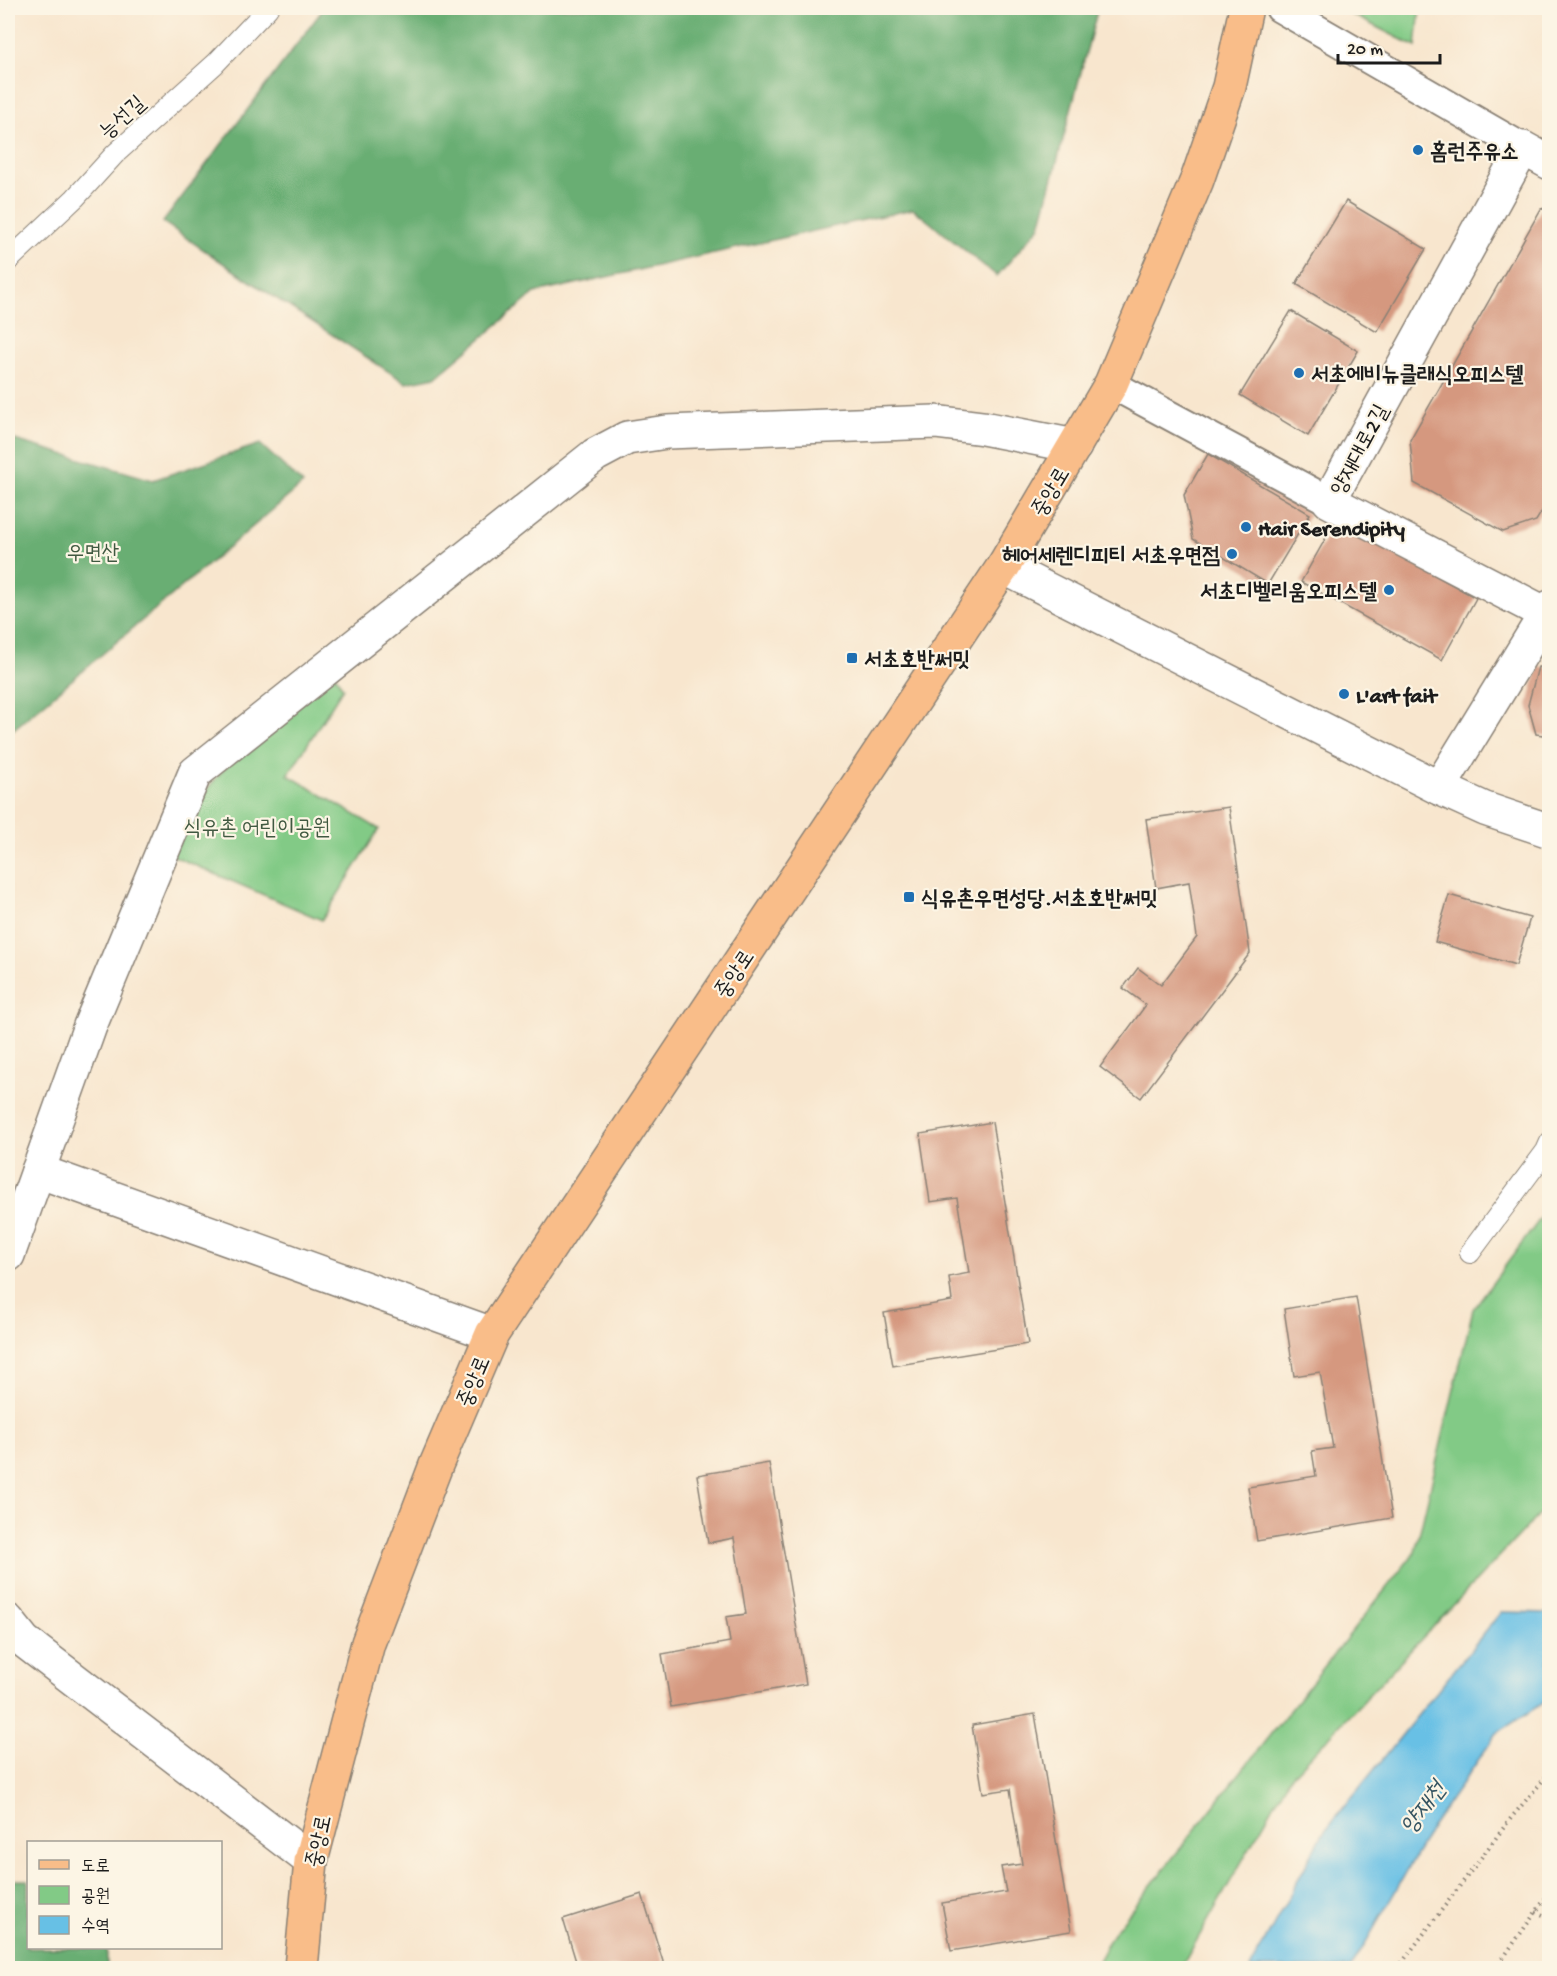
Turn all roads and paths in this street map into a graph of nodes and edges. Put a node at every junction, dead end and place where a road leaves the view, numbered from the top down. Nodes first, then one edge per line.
1 (268, 8) edge
2 (1246, 8) edge
3 (1280, 8) edge
4 (1536, 156) edge
5 (8, 261) edge
6 (1111, 384) junction
7 (1075, 446) junction
8 (1329, 501) junction
9 (1004, 567) junction
10 (1548, 613) edge
11 (1439, 788) junction
12 (1550, 831) edge
13 (1550, 1142) edge
14 (38, 1171) junction
15 (1470, 1253) dead end
16 (8, 1255) edge
17 (492, 1334) junction
18 (8, 1621) edge
19 (1550, 1772) edge
20 (311, 1861) junction
21 (1550, 1892) edge
22 (1536, 1912) junction
23 (1550, 1918) edge
24 (301, 1968) edge
25 (1398, 1968) edge
26 (1496, 1968) edge

1 - 5 lane, 능선길
2 - 6 main road, 중앙로
3 - 4 street
4 - 8 street, 양재대로2길
6 - 7 main road, 중앙로
6 - 8 street
7 - 9 main road, 중앙로
7 - 14 street
8 - 10 street, 양재대로2길
9 - 11 street
9 - 17 main road, 중앙로
10 - 11 street, 양재대로2길
11 - 12 street
13 - 15 lane
14 - 16 street
14 - 17 street
17 - 20 main road, 중앙로
18 - 20 street
19 - 25 path
20 - 24 main road, 중앙로
21 - 22 path
22 - 23 path
22 - 26 path

